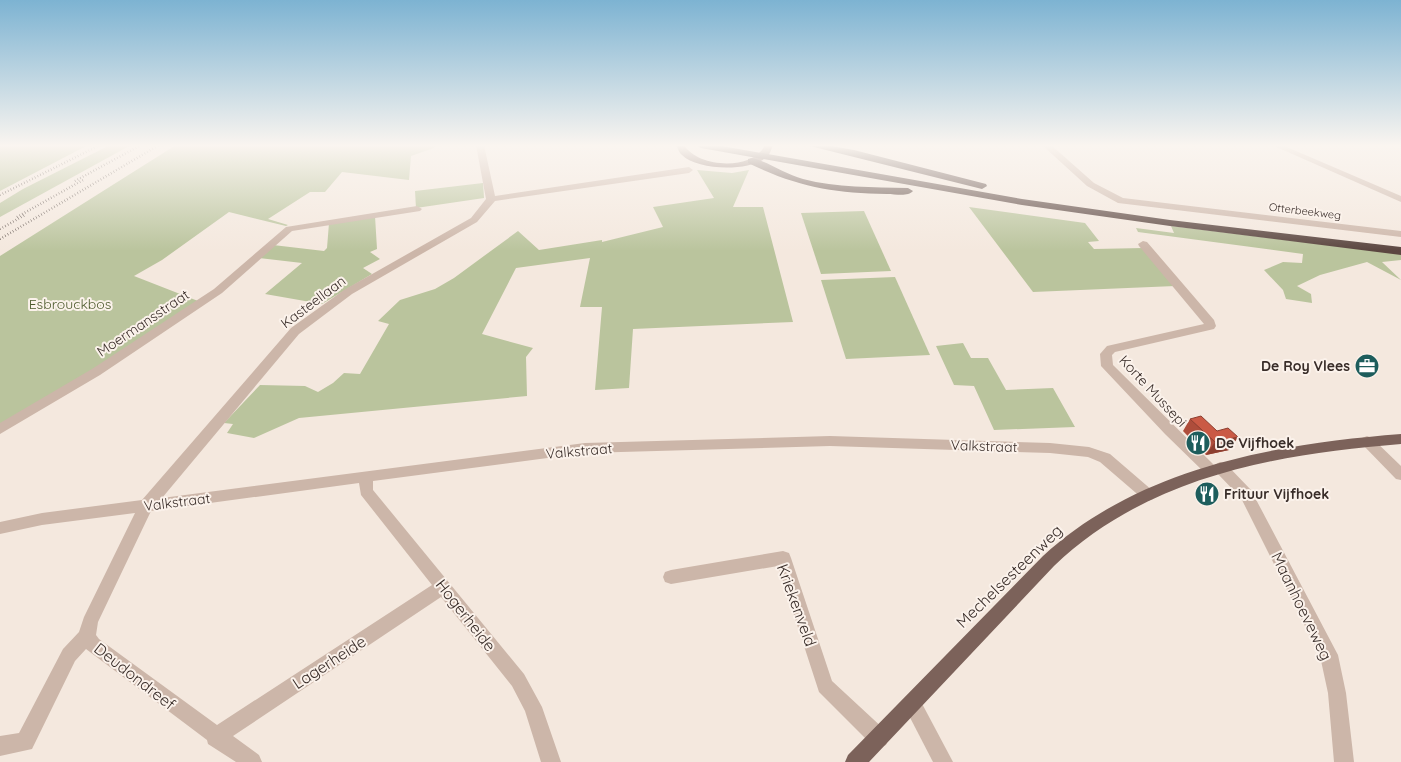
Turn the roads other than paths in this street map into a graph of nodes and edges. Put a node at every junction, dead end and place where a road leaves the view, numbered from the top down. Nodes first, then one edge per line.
1 (487, 181) edge
2 (616, 181) edge
3 (806, 181) edge
4 (902, 181) edge
5 (924, 181) edge
6 (954, 181) edge
7 (1087, 181) edge
8 (1358, 181) edge
9 (1011, 194) junction
10 (997, 198) junction
11 (491, 199) junction
12 (1401, 199) edge
13 (417, 209) dead end
14 (1401, 234) edge
15 (1143, 244) dead end
16 (1401, 249) edge
17 (0, 429) edge
18 (1401, 439) edge
19 (1367, 441) junction
20 (1216, 468) junction
21 (1401, 475) edge
22 (366, 478) junction
23 (1148, 495) junction
24 (146, 506) junction
25 (0, 528) edge
26 (671, 577) dead end
27 (444, 586) junction
28 (87, 636) junction
29 (912, 704) junction
30 (215, 737) junction
31 (879, 738) junction
32 (0, 746) edge
33 (252, 762) edge
34 (551, 762) edge
35 (855, 762) edge
36 (943, 762) edge
37 (1344, 762) edge

1 - 11 street
2 - 11 street
3 - 10 highway
4 - 10 highway
5 - 9 highway
6 - 9 highway
7 - 14 street, Otterbeekweg
8 - 12 street
9 - 16 highway
10 - 16 highway
11 - 24 street, Kasteellaan
13 - 17 street, Moermansstraat
15 - 20 street, Korte Mussepi
18 - 19 main road, Mechelsesteenweg
19 - 20 main road, Mechelsesteenweg
19 - 21 street
20 - 23 main road, Mechelsesteenweg
20 - 37 street, Maanhoeveweg
22 - 23 street, Valkstraat
22 - 24 street, Valkstraat
22 - 27 street, Hogerheide
23 - 29 main road, Mechelsesteenweg
24 - 25 street, Valkstraat
24 - 28 street, Deudondreef
26 - 31 street, Kriekenveld
27 - 30 street, Lagerheide
27 - 34 street, Hogerheide
28 - 30 street, Deudondreef
28 - 32 street
29 - 31 main road, Mechelsesteenweg
29 - 36 street
30 - 33 street, Deudondreef
31 - 35 main road, Mechelsesteenweg

